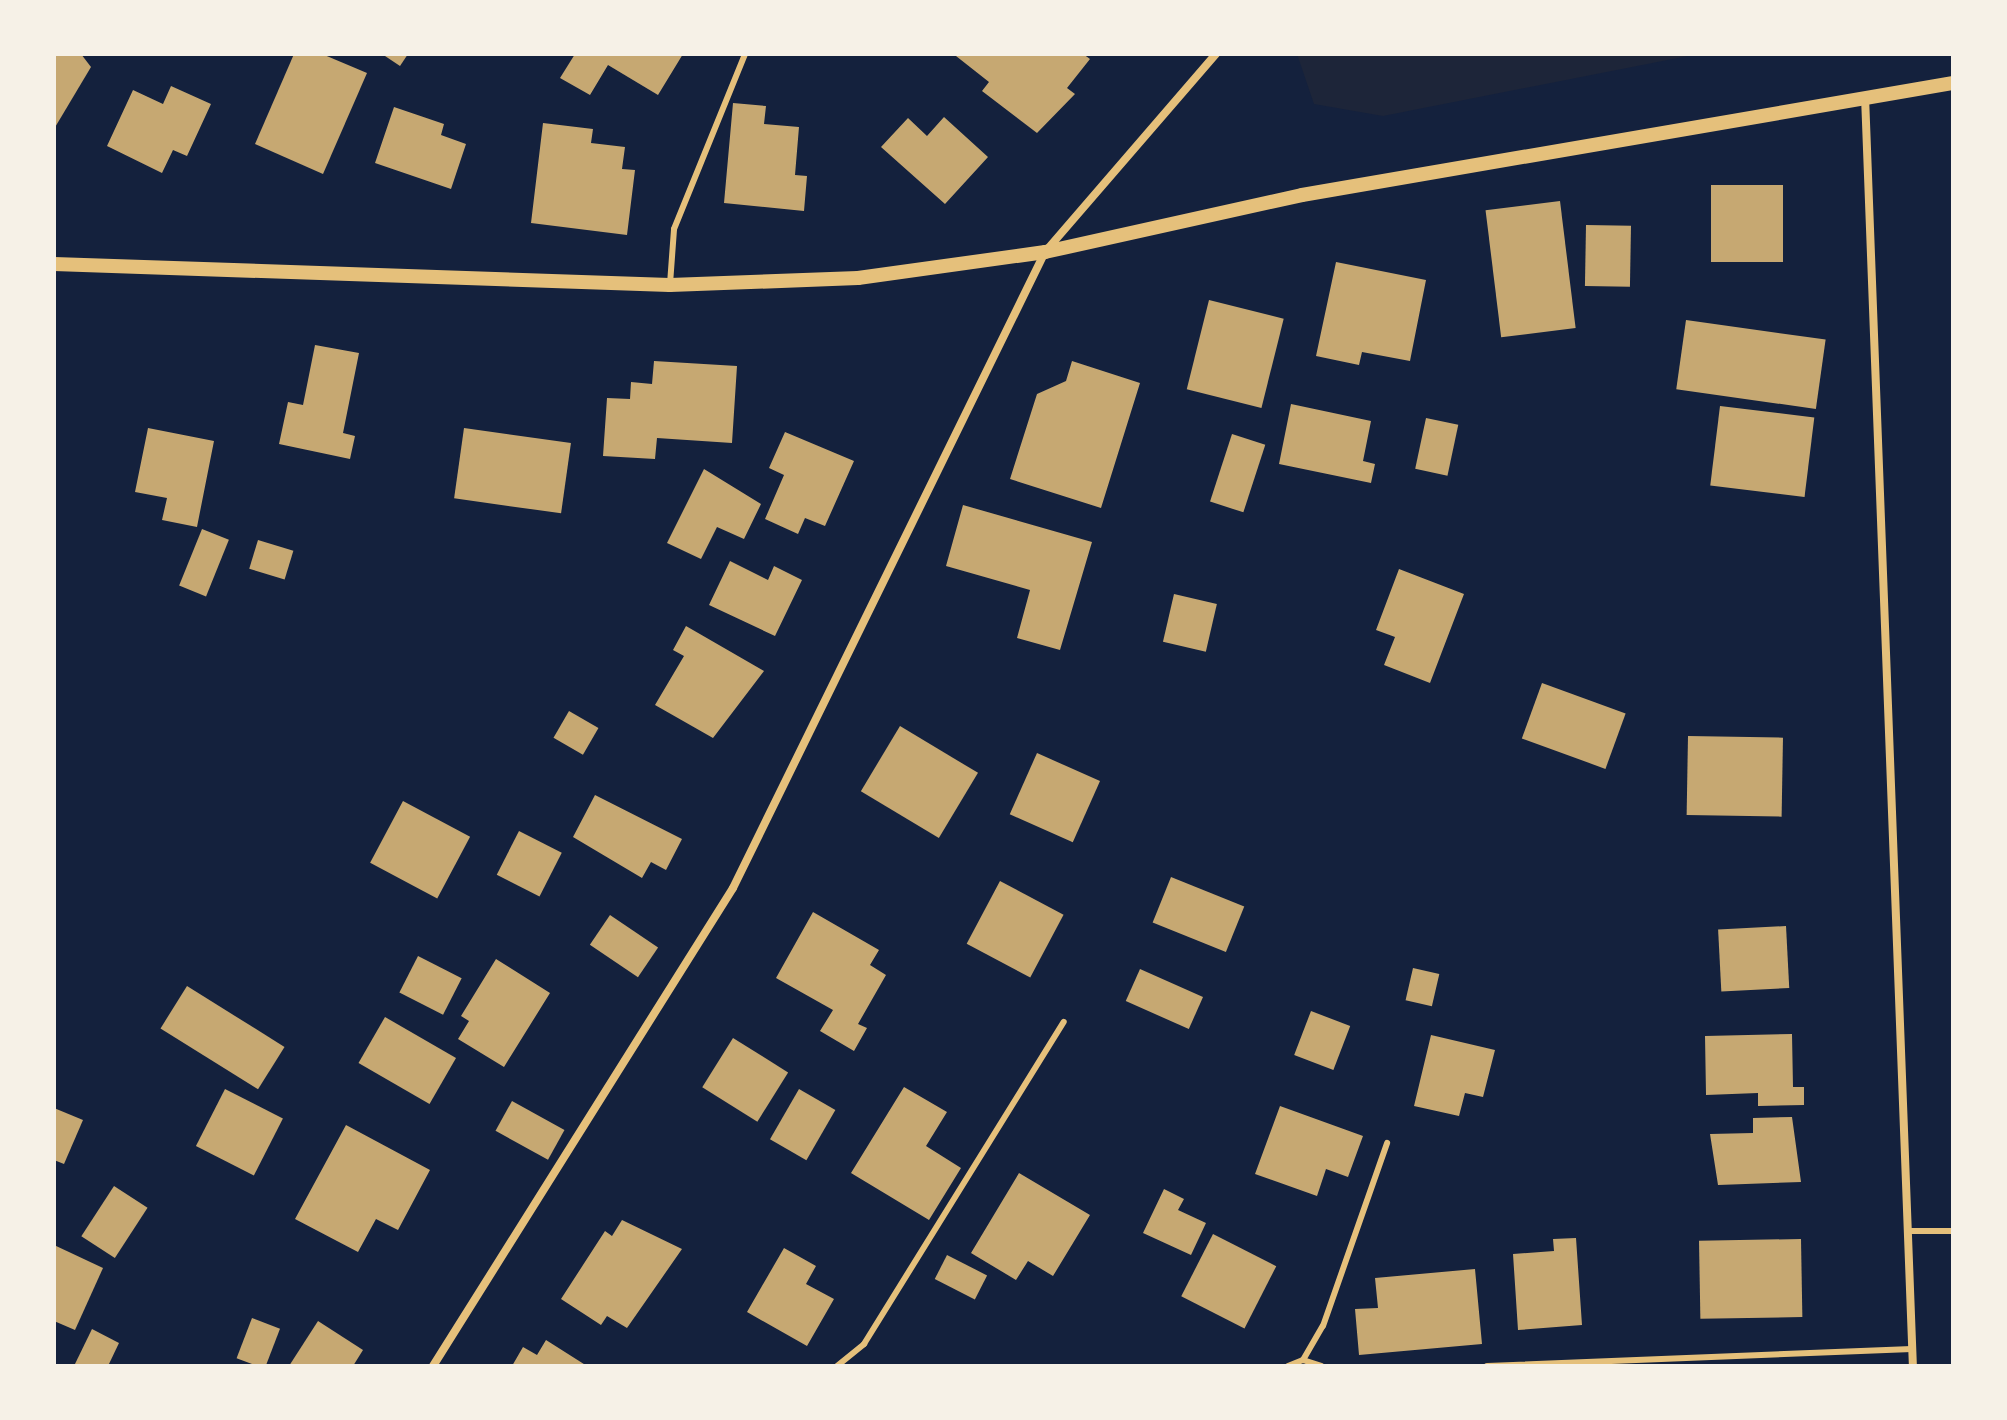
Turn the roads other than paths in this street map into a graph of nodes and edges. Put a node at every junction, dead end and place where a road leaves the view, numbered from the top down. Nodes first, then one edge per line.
1 (745, 54) edge
2 (1216, 54) edge
3 (1953, 83) edge
4 (1865, 96) junction
5 (1045, 252) junction
6 (54, 264) edge
7 (670, 285) junction
8 (1064, 1022) dead end
9 (1387, 1143) dead end
10 (1908, 1231) junction
11 (1953, 1231) edge
12 (1912, 1349) junction
13 (1303, 1360) junction
14 (433, 1366) edge
15 (837, 1366) edge
16 (1288, 1366) edge
17 (1321, 1366) edge
18 (1487, 1366) edge
19 (1913, 1366) edge

1 - 7 lane
2 - 5 street
3 - 4 street
4 - 5 street
4 - 10 street
5 - 7 street
5 - 14 street
6 - 7 street
8 - 15 lane
9 - 13 lane
10 - 11 lane
10 - 12 street
12 - 18 lane
12 - 19 street
13 - 16 lane
13 - 17 lane

